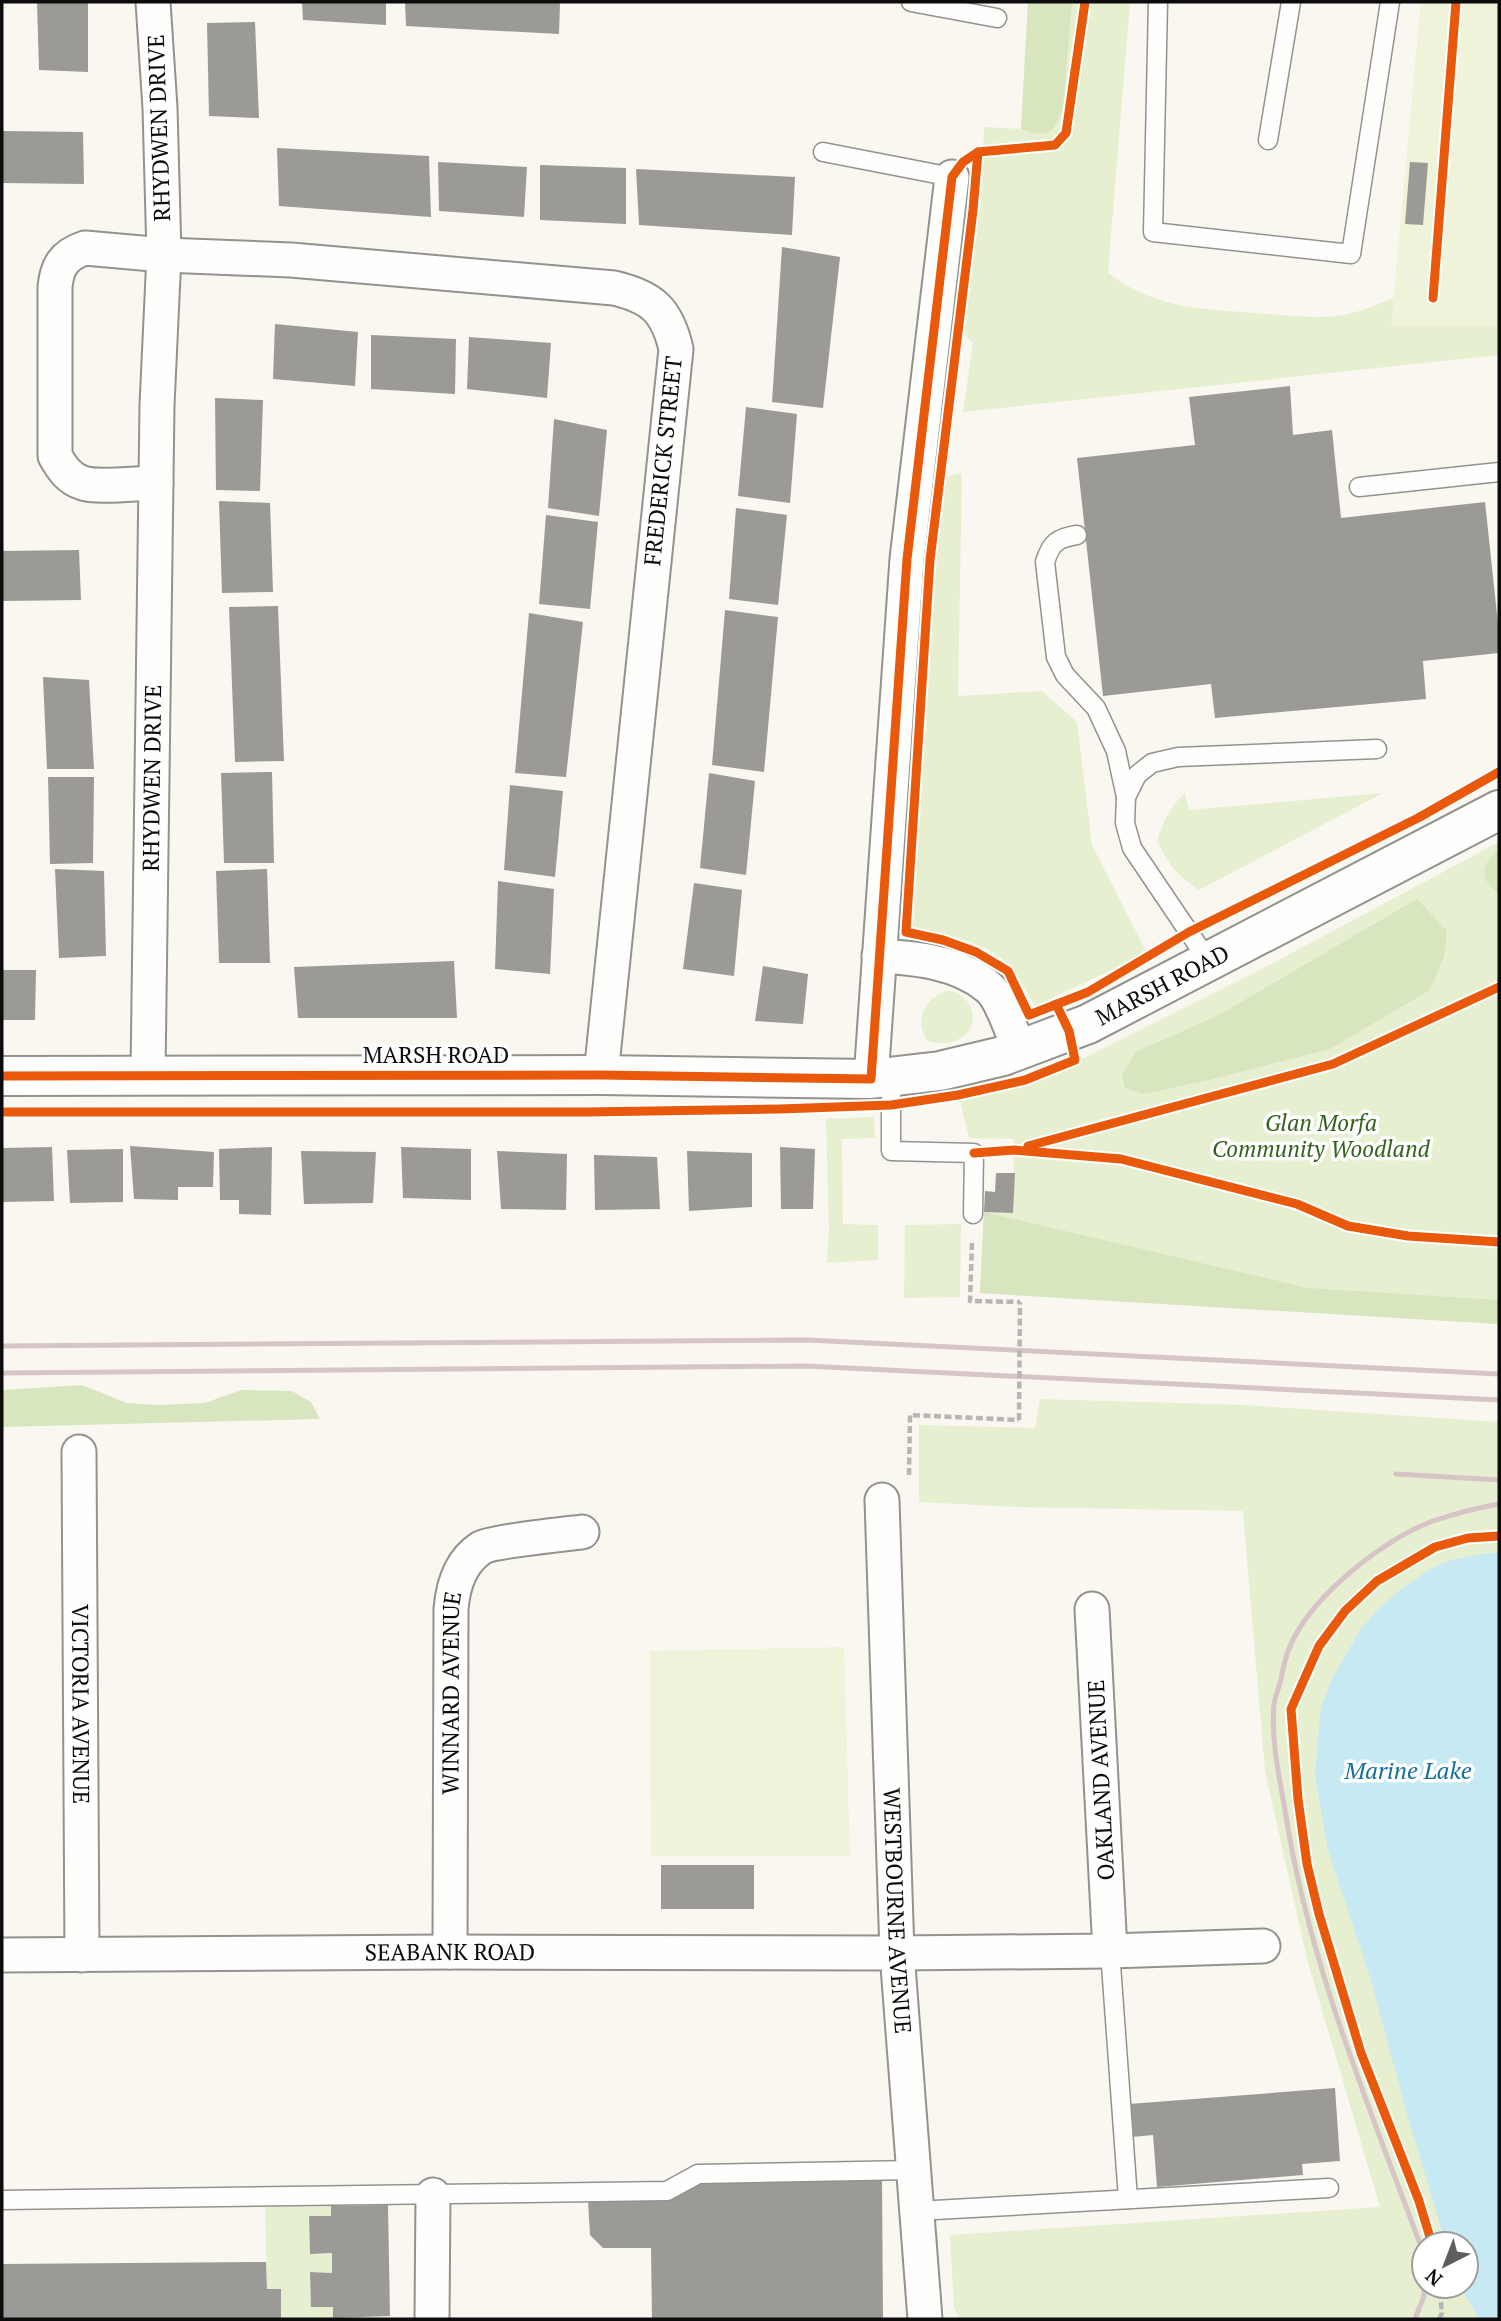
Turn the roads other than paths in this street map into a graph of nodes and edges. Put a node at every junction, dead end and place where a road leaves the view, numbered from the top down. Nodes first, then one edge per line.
1 (153, 2) edge
2 (911, 2) edge
3 (1158, 2) edge
4 (1291, 2) edge
5 (1390, 2) edge
6 (998, 18) dead end
7 (1268, 139) dead end
8 (823, 152) dead end
9 (952, 177) joint
10 (164, 255) junction
11 (1499, 472) edge
12 (156, 483) junction
13 (1359, 487) dead end
14 (1077, 535) dead end
15 (1377, 750) dead end
16 (1126, 797) junction
17 (1499, 810) edge
18 (879, 956) junction
19 (1209, 962) junction
20 (1018, 1050) junction
21 (148, 1074) junction
22 (601, 1075) junction
23 (2, 1076) edge
24 (881, 1078) junction
25 (973, 1214) dead end
26 (79, 1452) dead end
27 (882, 1500) road end
28 (582, 1532) dead end
29 (1092, 1609) dead end
30 (1263, 1946) dead end
31 (1110, 1951) junction
32 (450, 1952) junction
33 (897, 1953) junction
34 (2, 1955) edge
35 (82, 1955) junction
36 (914, 2170) junction
37 (1329, 2188) dead end
38 (432, 2195) junction
39 (1128, 2199) junction
40 (2, 2200) edge
41 (917, 2211) junction
42 (432, 2319) edge
43 (925, 2319) edge

1 - 10 street, RHYDWEN DRIVE
2 - 6 lane
3 - 5 lane
4 - 7 lane
8 - 9 lane
9 - 18 street
10 - 12 street, RHYDWEN DRIVE
10 - 12 street, RHYDWEN DRIVE
10 - 22 street, FREDERICK STREET
11 - 13 lane
12 - 21 street, RHYDWEN DRIVE
14 - 16 lane
15 - 16 lane
16 - 19 lane
17 - 19 street, MARSH ROAD
18 - 20 street
18 - 24 street
19 - 20 street, MARSH ROAD
20 - 24 street, MARSH ROAD
21 - 22 street, MARSH ROAD
21 - 23 street, MARSH ROAD
22 - 24 street, MARSH ROAD
24 - 25 lane
26 - 35 street, VICTORIA AVENUE
27 - 33 street, WESTBOURNE AVENUE
28 - 32 street, WINNARD AVENUE
29 - 31 street, OAKLAND AVENUE
30 - 31 street
31 - 33 street
31 - 39 lane
32 - 33 street, SEABANK ROAD
32 - 35 street, SEABANK ROAD
33 - 36 street, WESTBOURNE AVENUE
34 - 35 street, SEABANK ROAD
36 - 38 lane
36 - 41 street, WESTBOURNE AVENUE
37 - 39 lane
38 - 40 lane
38 - 42 street
39 - 41 lane
41 - 43 street, WESTBOURNE AVENUE

